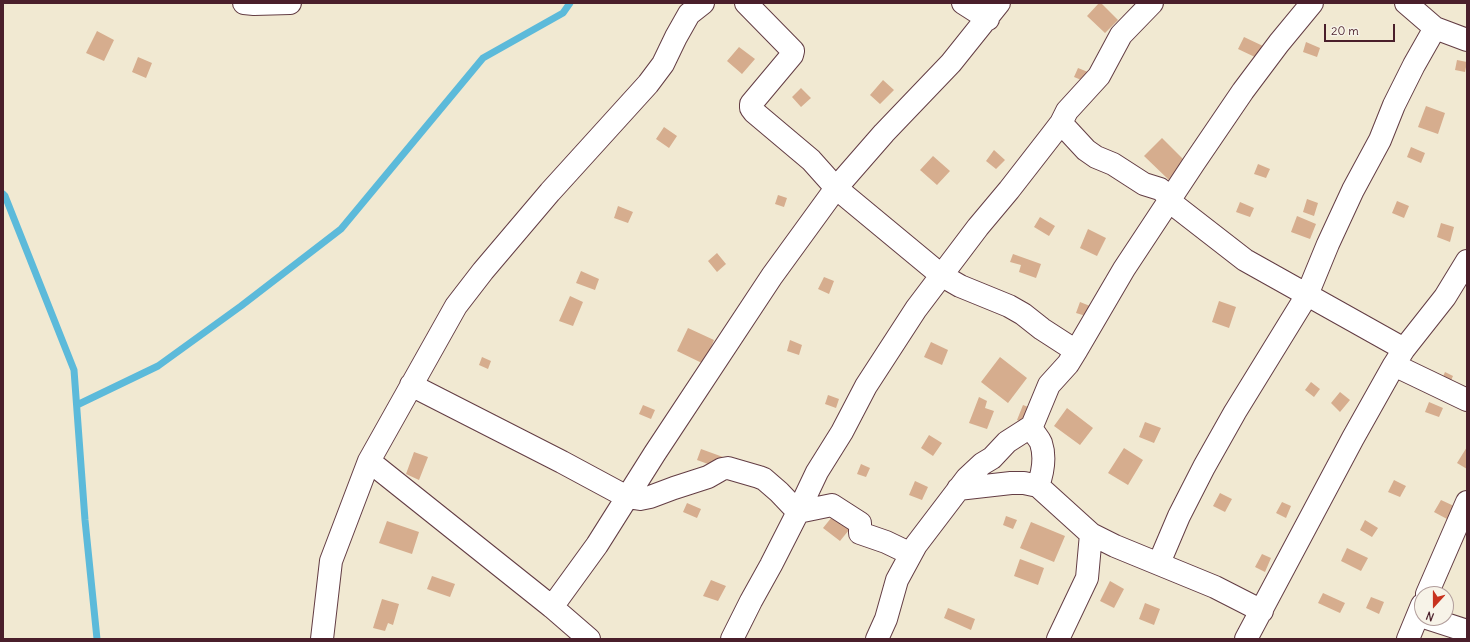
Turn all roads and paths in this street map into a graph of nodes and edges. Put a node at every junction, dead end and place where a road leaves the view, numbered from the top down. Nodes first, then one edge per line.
1 (244, 3) edge
2 (290, 3) edge
3 (703, 3) edge
4 (746, 3) edge
5 (963, 3) edge
6 (1152, 3) edge
7 (1312, 3) edge
8 (1406, 3) edge
9 (994, 11) edge
10 (1435, 28) junction
11 (1467, 40) edge
12 (1061, 123) junction
13 (836, 188) junction
14 (1169, 201) junction
15 (1467, 261) edge
16 (940, 275) junction
17 (1307, 295) junction
18 (1076, 351) junction
19 (1399, 357) junction
20 (411, 385) junction
21 (1467, 400) edge
22 (1032, 426) junction
23 (369, 461) junction
24 (1038, 486) junction
25 (958, 489) junction
26 (627, 497) junction
27 (1467, 502) edge
28 (798, 512) junction
29 (1091, 534) junction
30 (911, 554) junction
31 (1159, 563) junction
32 (1430, 586) edge
33 (552, 607) junction
34 (1262, 611) junction
35 (1415, 626) edge
36 (1454, 626) edge
37 (1467, 631) edge
38 (322, 639) edge
39 (589, 639) edge
40 (732, 639) edge
41 (877, 639) edge
42 (1058, 639) edge
43 (1246, 639) edge
44 (1408, 639) edge

1 - 2 street
3 - 20 street
4 - 13 street
5 - 9 street
6 - 12 street
7 - 14 street
8 - 10 street
9 - 13 street
10 - 11 street
10 - 17 street
12 - 14 street
12 - 16 street
13 - 16 street
13 - 26 street
14 - 17 street
14 - 18 street
15 - 19 street
16 - 18 street
16 - 28 street
17 - 19 street
17 - 31 street
18 - 22 street
19 - 21 street
19 - 34 street
20 - 23 street
20 - 26 street
22 - 24 street
22 - 25 street
23 - 33 street
23 - 38 street
24 - 25 street
24 - 29 street
25 - 30 street
26 - 28 street
26 - 33 street
27 - 32 street
28 - 30 street
28 - 40 street
29 - 31 street
29 - 42 street
30 - 41 street
31 - 34 street
33 - 39 street
34 - 43 street
35 - 44 street
36 - 37 street

